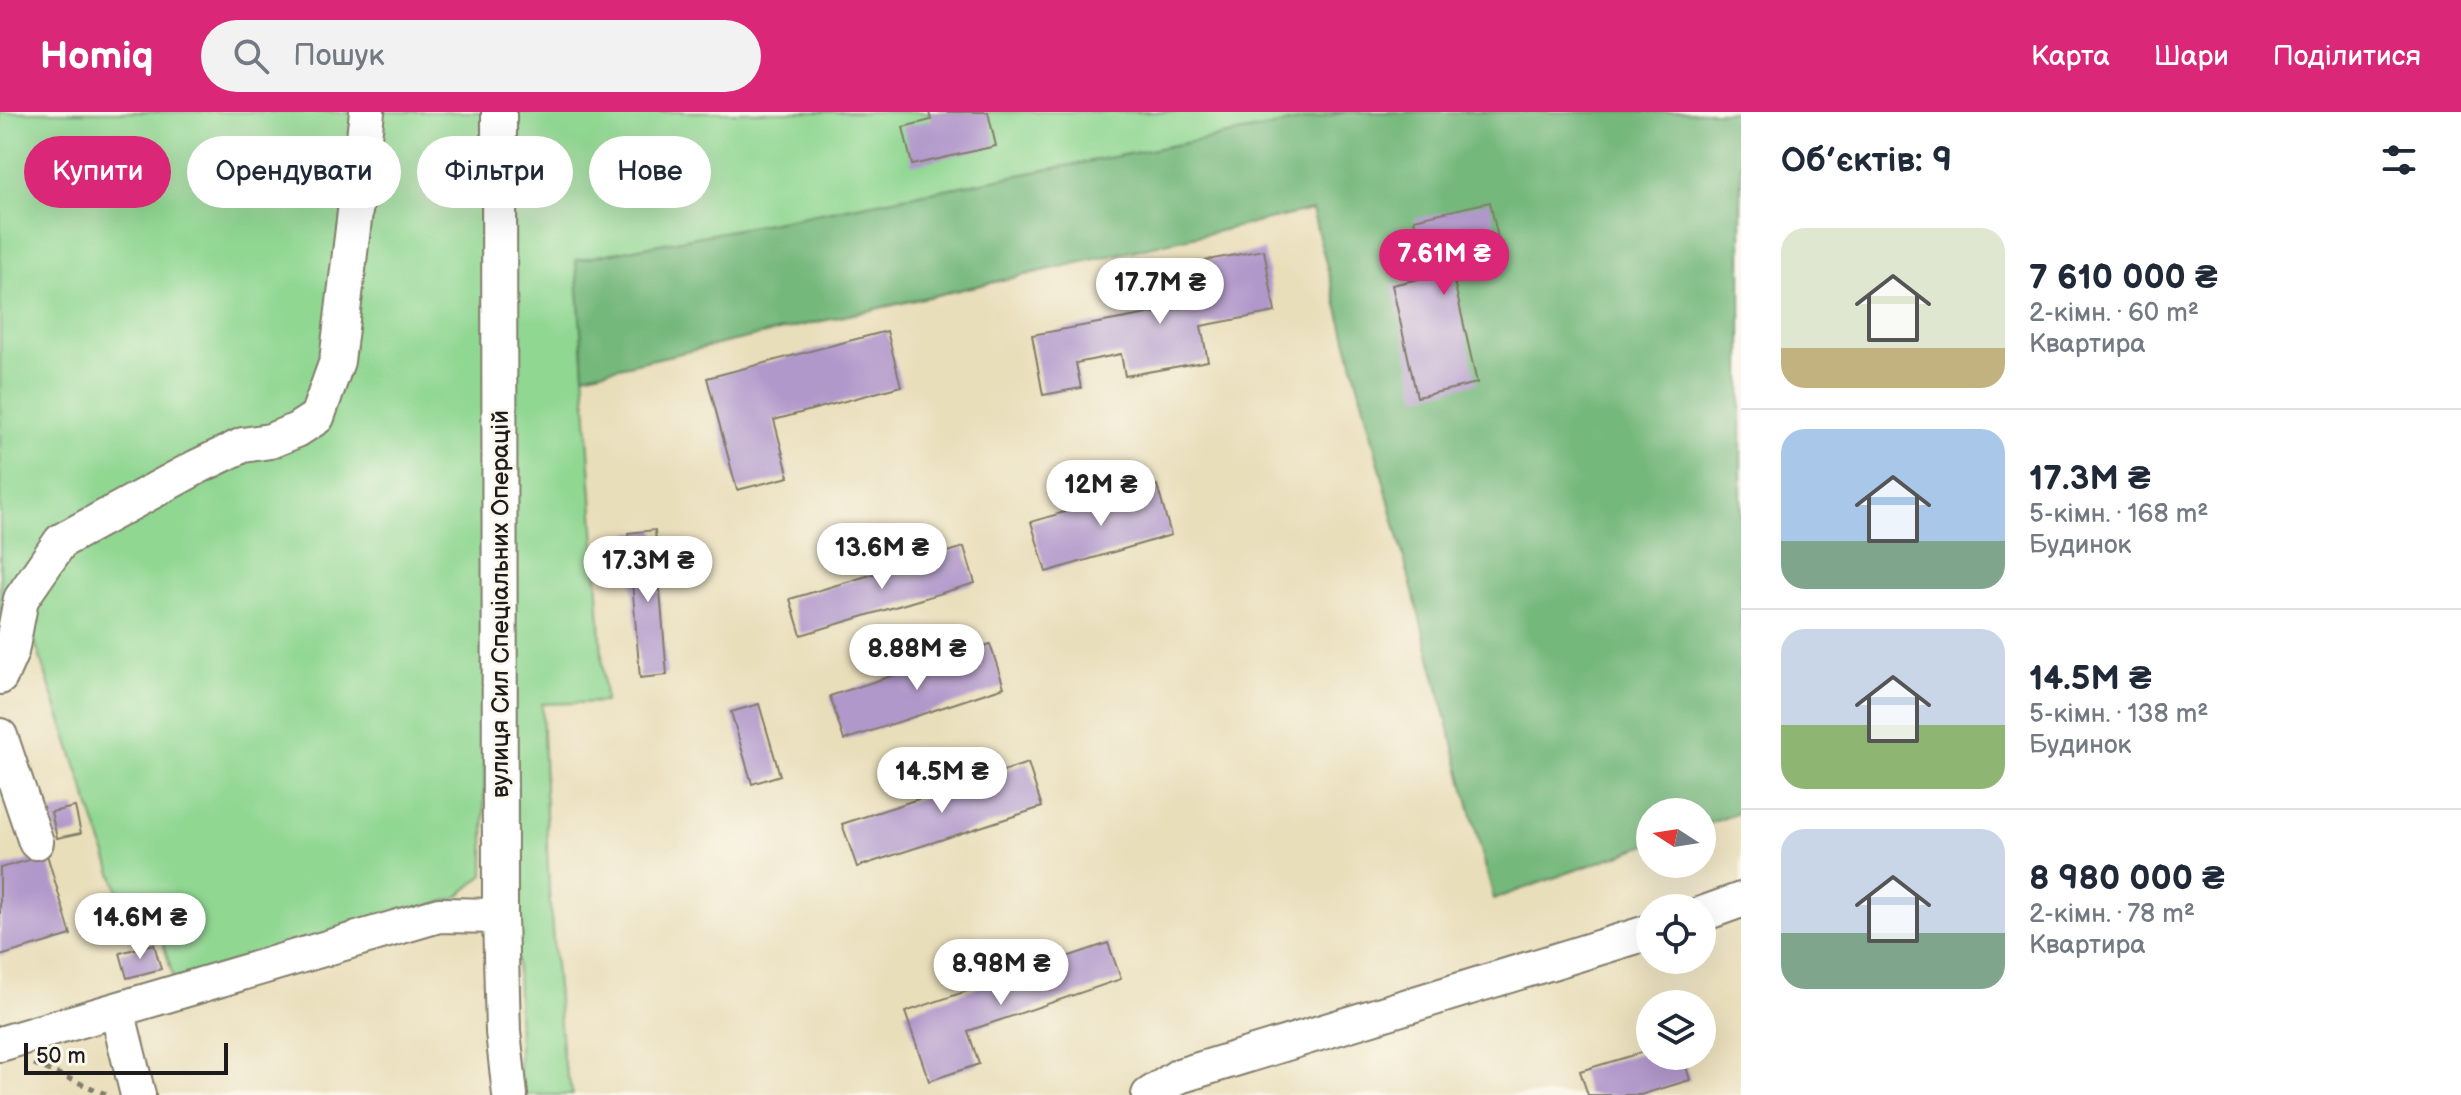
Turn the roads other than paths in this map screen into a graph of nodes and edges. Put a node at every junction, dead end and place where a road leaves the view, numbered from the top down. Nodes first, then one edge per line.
1 (367, 112) edge
2 (499, 112) edge
3 (0, 677) edge
4 (0, 736) edge
5 (36, 842) dead end
6 (1741, 900) edge
7 (1716, 909) edge
8 (500, 916) junction
9 (1636, 936) edge
10 (117, 1010) junction
11 (14, 1053) edge
12 (138, 1095) edge
13 (510, 1095) edge
14 (1149, 1095) edge

1 - 3 street
2 - 8 street, вулиця Сил Спеціальних Операцій
4 - 5 street
6 - 7 street
8 - 10 street
8 - 13 street, вулиця Сил Спеціальних Операцій
9 - 14 street
10 - 11 street
10 - 12 street

